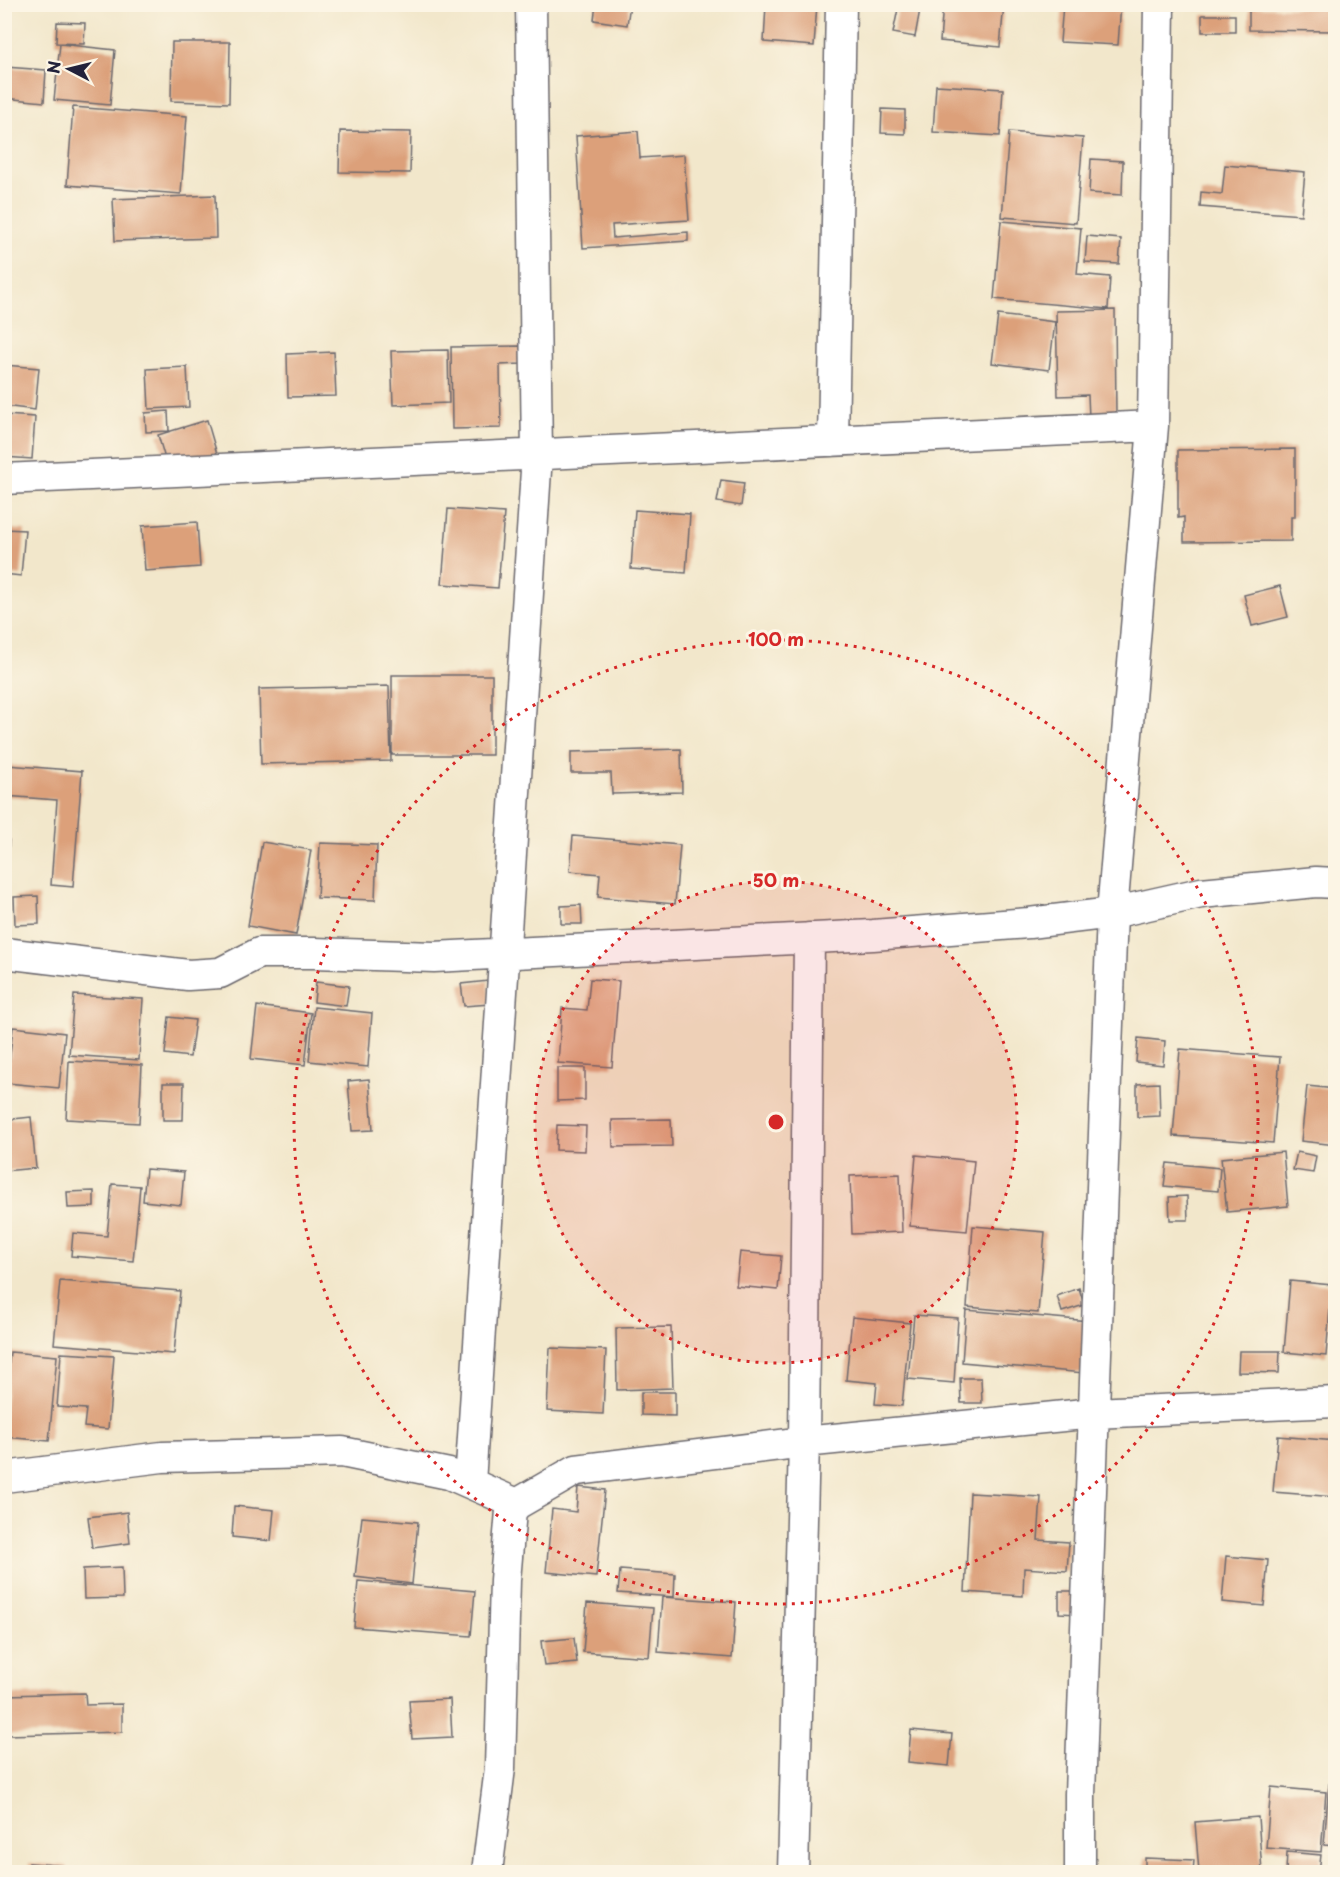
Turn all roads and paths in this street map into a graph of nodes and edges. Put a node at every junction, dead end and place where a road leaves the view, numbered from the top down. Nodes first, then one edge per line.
1 (531, 4) edge
2 (841, 4) edge
3 (1159, 4) edge
4 (1153, 426) junction
5 (833, 441) junction
6 (537, 455) junction
7 (4, 479) edge
8 (1335, 883) edge
9 (1112, 913) junction
10 (809, 938) junction
11 (4, 953) edge
12 (504, 954) junction
13 (1335, 1402) edge
14 (1094, 1413) junction
15 (804, 1442) junction
16 (4, 1477) edge
17 (470, 1483) junction
18 (518, 1504) junction
19 (487, 1872) edge
20 (793, 1872) edge
21 (1080, 1872) edge

1 - 6 street
2 - 5 street
3 - 4 street
4 - 5 street
4 - 9 street
5 - 6 street
6 - 7 street
6 - 12 street
8 - 9 street
9 - 10 street
9 - 14 street
10 - 12 street
10 - 15 street
11 - 12 street
12 - 17 street
13 - 14 street
14 - 15 street
14 - 21 street
15 - 18 street
15 - 20 street
16 - 17 street
17 - 18 street
18 - 19 street

